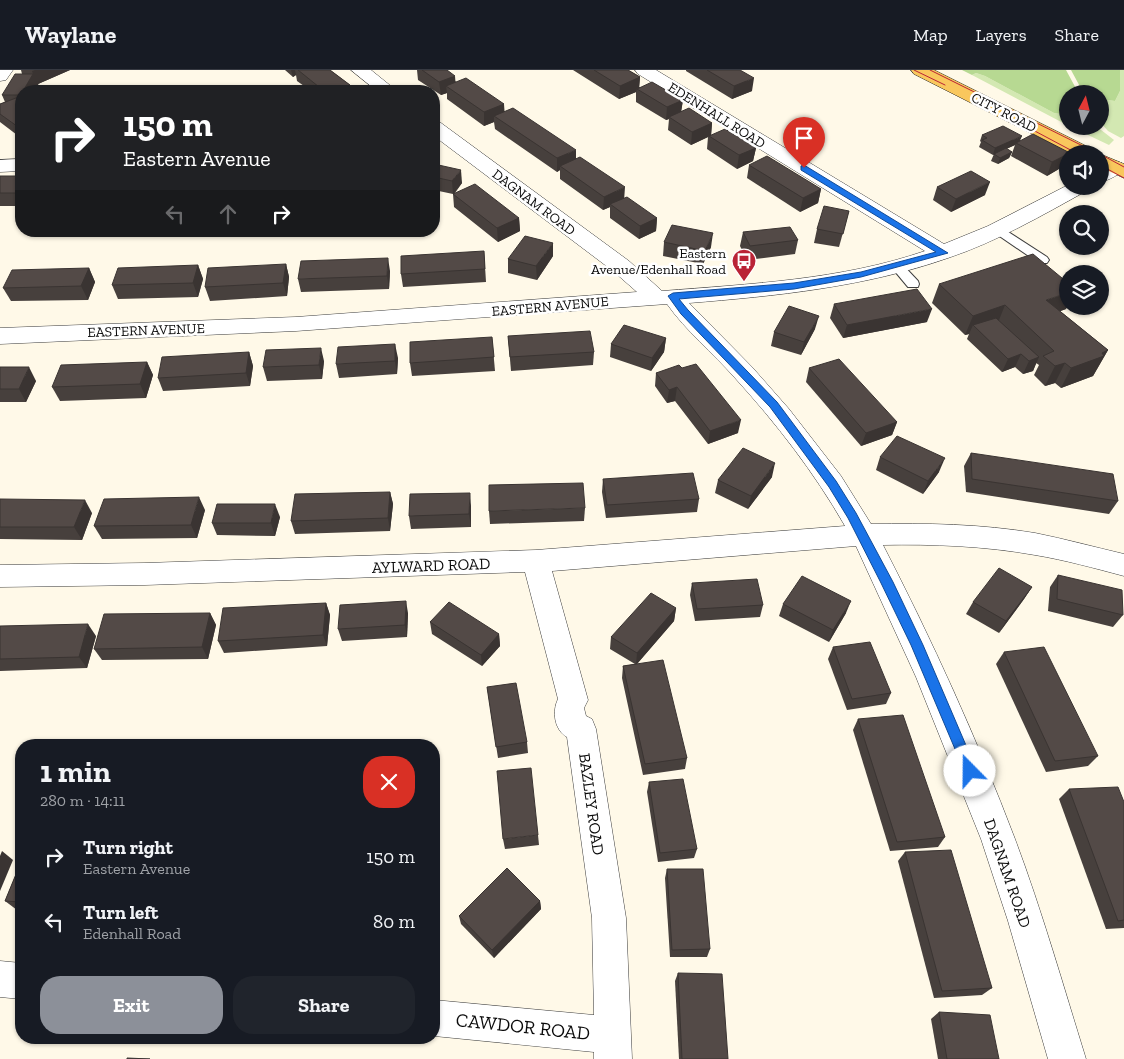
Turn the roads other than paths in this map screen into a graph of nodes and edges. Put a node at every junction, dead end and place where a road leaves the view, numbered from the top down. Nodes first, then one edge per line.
1 (4, 70) edge
2 (360, 70) edge
3 (644, 70) edge
4 (920, 70) edge
5 (0, 76) edge
6 (380, 85) edge
7 (440, 132) edge
8 (1069, 145) edge
9 (461, 148) junction
10 (440, 149) edge
11 (15, 165) edge
12 (0, 166) edge
13 (1064, 195) edge
14 (999, 230) junction
15 (943, 253) junction
16 (1043, 260) edge
17 (897, 266) junction
18 (913, 284) dead end
19 (664, 297) junction
20 (0, 336) edge
21 (862, 535) junction
22 (536, 561) junction
23 (1124, 565) edge
24 (0, 576) edge
25 (0, 979) edge
26 (15, 980) edge
27 (440, 1019) edge
28 (613, 1047) edge
29 (1067, 1059) edge

1 - 5 street
2 - 6 street
3 - 15 street, EDENHALL ROAD
4 - 8 main road, CITY ROAD
7 - 9 street, DAGNAM ROAD
9 - 10 street
9 - 19 street, DAGNAM ROAD
11 - 12 street
13 - 14 street, EASTERN AVENUE
14 - 15 street, EASTERN AVENUE
14 - 16 lane
15 - 17 street, EASTERN AVENUE
17 - 18 lane
17 - 19 street, EASTERN AVENUE
19 - 20 street, EASTERN AVENUE
19 - 21 street, DAGNAM ROAD
21 - 22 street, AYLWARD ROAD
21 - 23 street, AYLWARD ROAD
21 - 29 street, DAGNAM ROAD
22 - 24 street, AYLWARD ROAD
22 - 28 street, BAZLEY ROAD
25 - 26 street
27 - 28 street, CAWDOR ROAD

